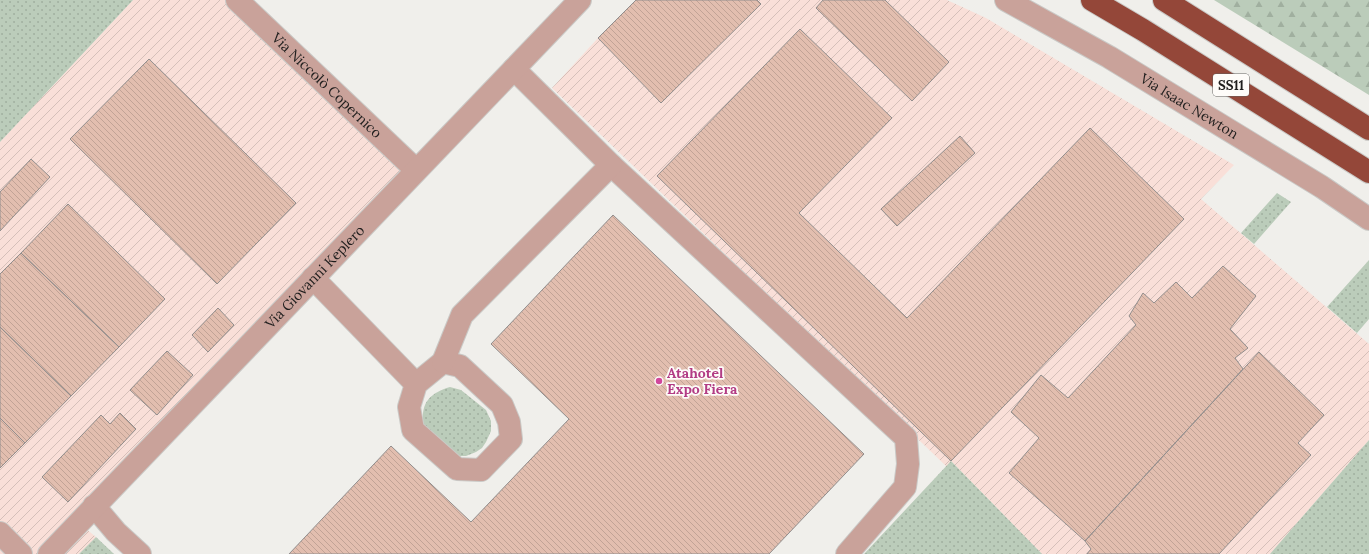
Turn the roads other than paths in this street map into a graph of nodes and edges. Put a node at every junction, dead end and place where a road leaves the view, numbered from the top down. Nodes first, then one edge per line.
1 (238, 0) edge
2 (580, 0) edge
3 (1006, 0) edge
4 (1092, 0) edge
5 (1164, 0) edge
6 (514, 69) junction
7 (1369, 129) edge
8 (611, 165) junction
9 (416, 170) junction
10 (1369, 172) edge
11 (1369, 218) edge
12 (312, 278) junction
13 (443, 362) junction
14 (416, 384) junction
15 (94, 506) junction
16 (0, 533) edge
17 (21, 554) edge
18 (49, 554) edge
19 (140, 554) edge
20 (848, 554) edge

1 - 9 street, Via Niccolò Copernico
2 - 6 street, Via Giovanni Keplero
3 - 11 street, Via Isaac Newton
4 - 10 highway, SS11
5 - 7 highway, SS11
6 - 8 street
6 - 9 street, Via Giovanni Keplero
8 - 13 street
8 - 20 street
9 - 12 street, Via Giovanni Keplero
12 - 14 street
12 - 15 street, Via Giovanni Keplero
13 - 14 street
13 - 14 street
15 - 18 street, Via Giovanni Keplero
15 - 19 street
16 - 17 street

